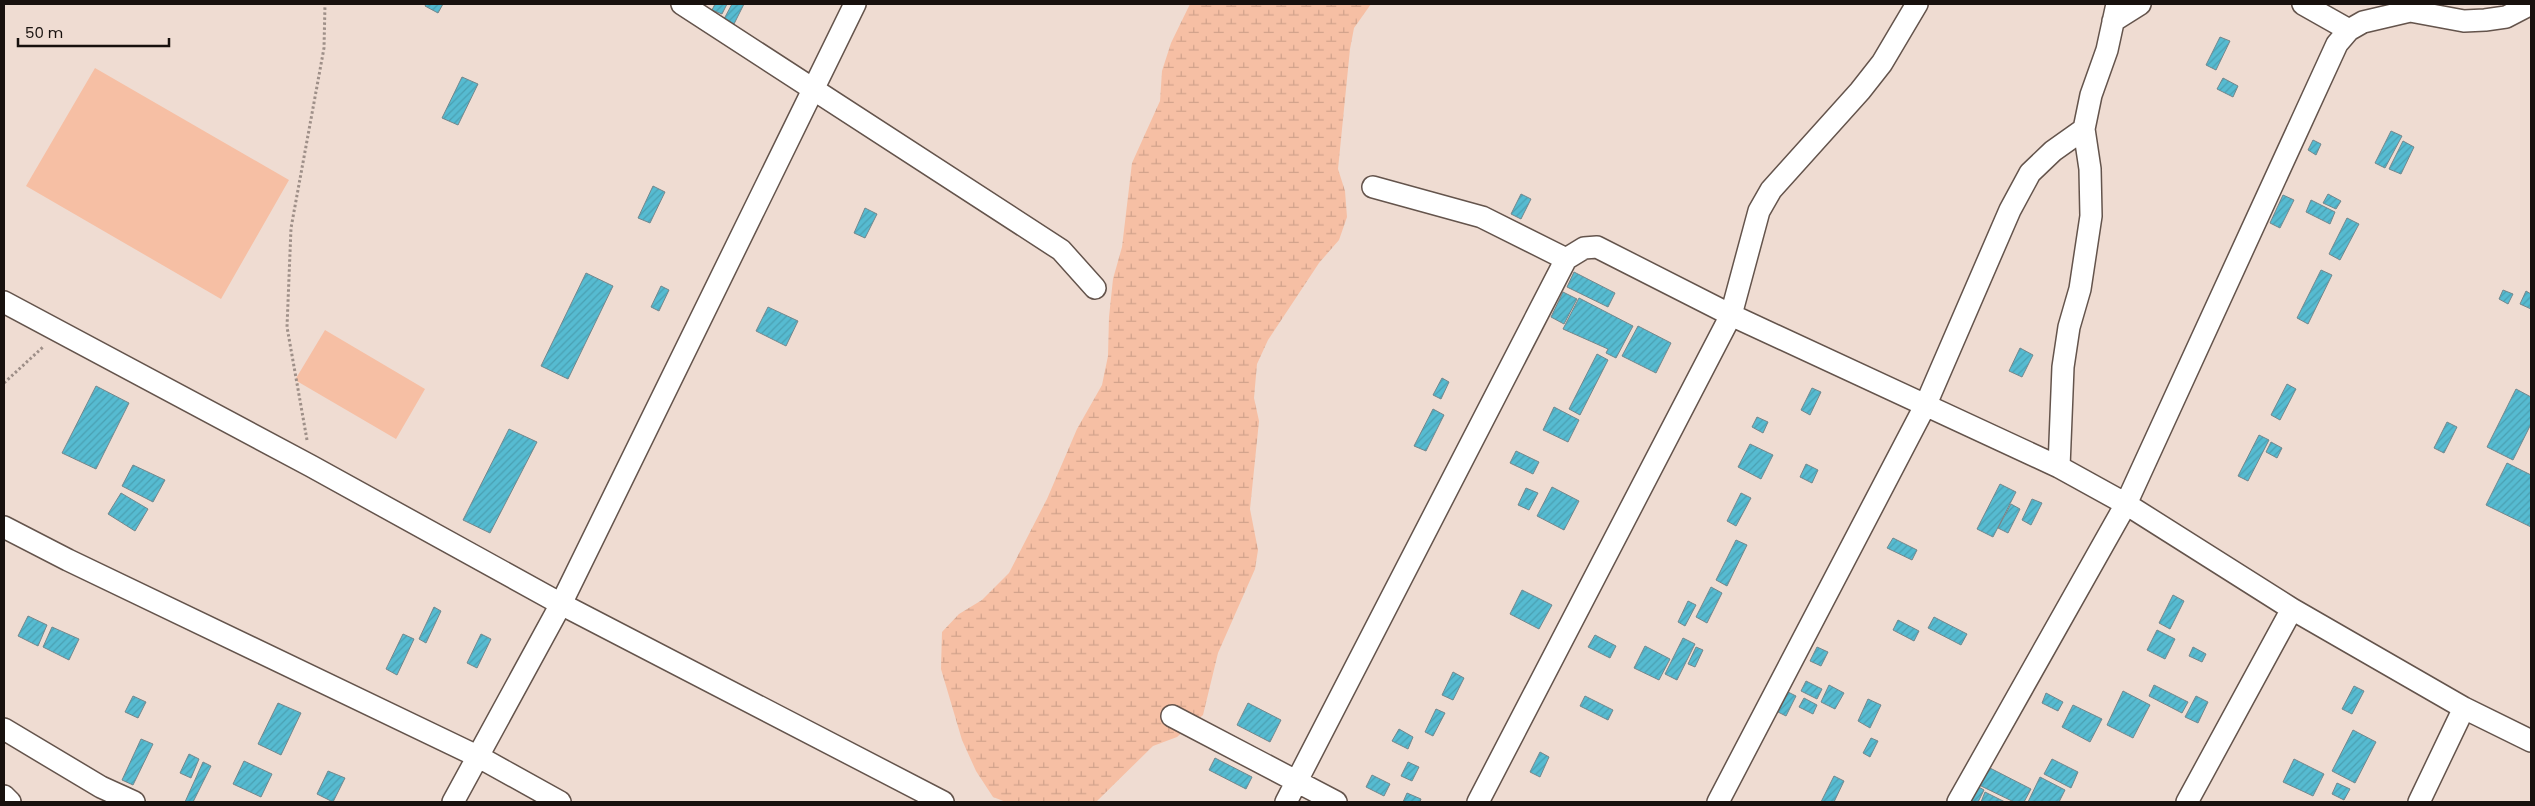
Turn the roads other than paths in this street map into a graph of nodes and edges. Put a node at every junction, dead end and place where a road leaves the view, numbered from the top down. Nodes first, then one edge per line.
1 (682, 4) edge
2 (854, 4) edge
3 (1917, 4) edge
4 (2140, 4) edge
5 (2303, 4) edge
6 (2531, 4) edge
7 (2115, 12) edge
8 (2349, 30) junction
9 (812, 86) junction
10 (2084, 129) junction
11 (1373, 187) dead end
12 (1566, 259) junction
13 (1094, 288) dead end
14 (4, 302) edge
15 (1732, 315) junction
16 (1926, 404) junction
17 (2060, 467) junction
18 (2126, 504) junction
19 (4, 527) edge
20 (561, 604) junction
21 (2292, 609) junction
22 (2464, 708) junction
23 (1172, 716) dead end
24 (4, 728) edge
25 (2531, 741) edge
26 (479, 757) junction
27 (1296, 782) junction
28 (4, 796) edge
29 (10, 802) edge
30 (134, 802) edge
31 (453, 802) edge
32 (560, 802) edge
33 (942, 802) edge
34 (1286, 802) edge
35 (1336, 802) edge
36 (1478, 802) edge
37 (1718, 802) edge
38 (1958, 802) edge
39 (2187, 802) edge
40 (2419, 802) edge

1 - 9 street
2 - 9 street
3 - 15 street
4 - 7 street
5 - 8 street
6 - 8 street
7 - 10 street
8 - 18 street
9 - 13 street
9 - 20 street
10 - 16 street
10 - 17 street
11 - 12 street
12 - 15 street
12 - 27 street
14 - 20 street
15 - 16 street
15 - 36 street
16 - 17 street
16 - 37 street
17 - 18 street
18 - 21 street
18 - 38 street
19 - 26 street
20 - 26 street
20 - 33 street
21 - 22 street
21 - 39 street
22 - 25 street
22 - 40 street
23 - 27 street
24 - 30 street
26 - 31 street
26 - 32 street
27 - 34 street
27 - 35 street
28 - 29 street

